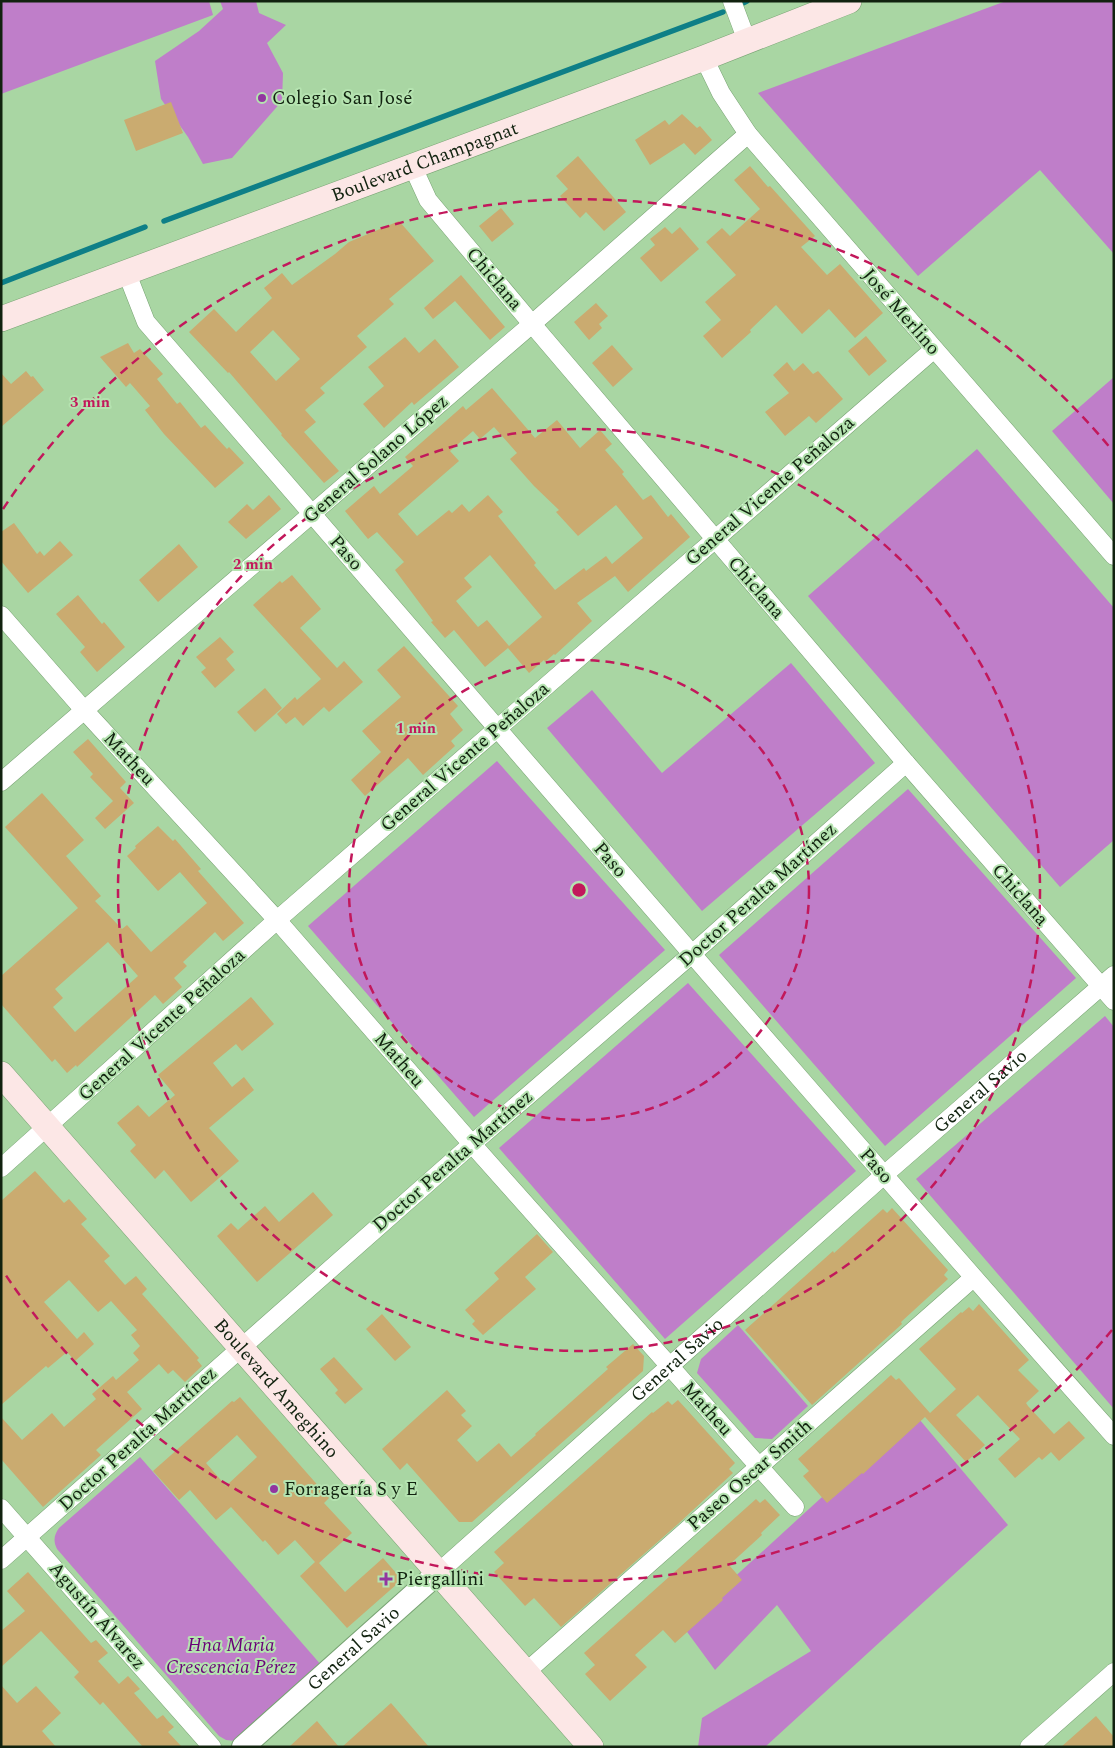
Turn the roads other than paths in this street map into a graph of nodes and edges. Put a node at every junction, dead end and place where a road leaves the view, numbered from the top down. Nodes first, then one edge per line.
1 (732, 1) edge
2 (848, 1) edge
3 (747, 41) junction
4 (704, 58) junction
5 (748, 134) junction
6 (412, 165) junction
7 (126, 271) junction
8 (1, 319) edge
9 (532, 324) junction
10 (933, 350) junction
11 (312, 514) junction
12 (714, 539) junction
13 (1114, 556) edge
14 (1, 616) edge
15 (84, 710) junction
16 (497, 730) junction
17 (906, 763) junction
18 (1, 782) edge
19 (277, 920) junction
20 (692, 954) junction
21 (1107, 981) edge
22 (1114, 1001) edge
23 (1, 1074) edge
24 (48, 1128) junction
25 (472, 1144) junction
26 (1, 1168) edge
27 (884, 1175) junction
28 (973, 1278) junction
29 (241, 1348) junction
30 (669, 1366) junction
31 (1114, 1436) edge
32 (759, 1467) junction
33 (795, 1507) dead end
34 (1, 1508) edge
35 (28, 1537) junction
36 (1, 1560) edge
37 (439, 1572) junction
38 (526, 1672) junction
39 (1114, 1672) edge
40 (212, 1747) edge
41 (243, 1747) edge
42 (591, 1747) edge
43 (1029, 1747) edge

1 - 3 street
2 - 3 main road, Boulevard Champagnat
3 - 4 main road, Boulevard Champagnat
4 - 5 street, José Merlino
4 - 6 main road, Boulevard Champagnat
5 - 9 street, General Solano López
5 - 10 street, José Merlino
6 - 7 main road, Boulevard Champagnat
6 - 9 street, Chiclana
7 - 8 main road, Boulevard Champagnat
7 - 11 street, Paso
9 - 11 street, General Solano López
9 - 12 street, Chiclana
10 - 12 street, General Vicente Peñaloza
10 - 13 street, José Merlino
11 - 15 street, General Solano López
11 - 16 street, Paso
12 - 16 street, General Vicente Peñaloza
12 - 17 street, Chiclana
14 - 15 street, Matheu
15 - 18 street, General Solano López
15 - 19 street, Matheu
16 - 19 street, General Vicente Peñaloza
16 - 20 street, Paso
17 - 20 street, Doctor Peralta Martínez
17 - 21 street, Chiclana
19 - 24 street, General Vicente Peñaloza
19 - 25 street, Matheu
20 - 25 street, Doctor Peralta Martínez
20 - 27 street, Paso
21 - 22 street, Chiclana
21 - 27 street, General Savio
23 - 24 main road, Boulevard Ameghino
24 - 26 street, General Vicente Peñaloza
24 - 29 main road, Boulevard Ameghino
25 - 29 street, Doctor Peralta Martínez
25 - 30 street, Matheu
27 - 28 street, Paso
27 - 30 street, General Savio
28 - 31 street, Paso
28 - 32 street, Paseo Oscar Smith
29 - 35 street, Doctor Peralta Martínez
29 - 37 main road, Boulevard Ameghino
30 - 32 street, Matheu
30 - 37 street, General Savio
32 - 33 street, Matheu
32 - 38 street, Paseo Oscar Smith
34 - 35 street, Agustín Álvarez
35 - 36 street, Doctor Peralta Martínez
35 - 40 street, Agustín Álvarez
37 - 38 main road, Boulevard Ameghino
37 - 41 street, General Savio
38 - 42 main road, Boulevard Ameghino
39 - 43 street

